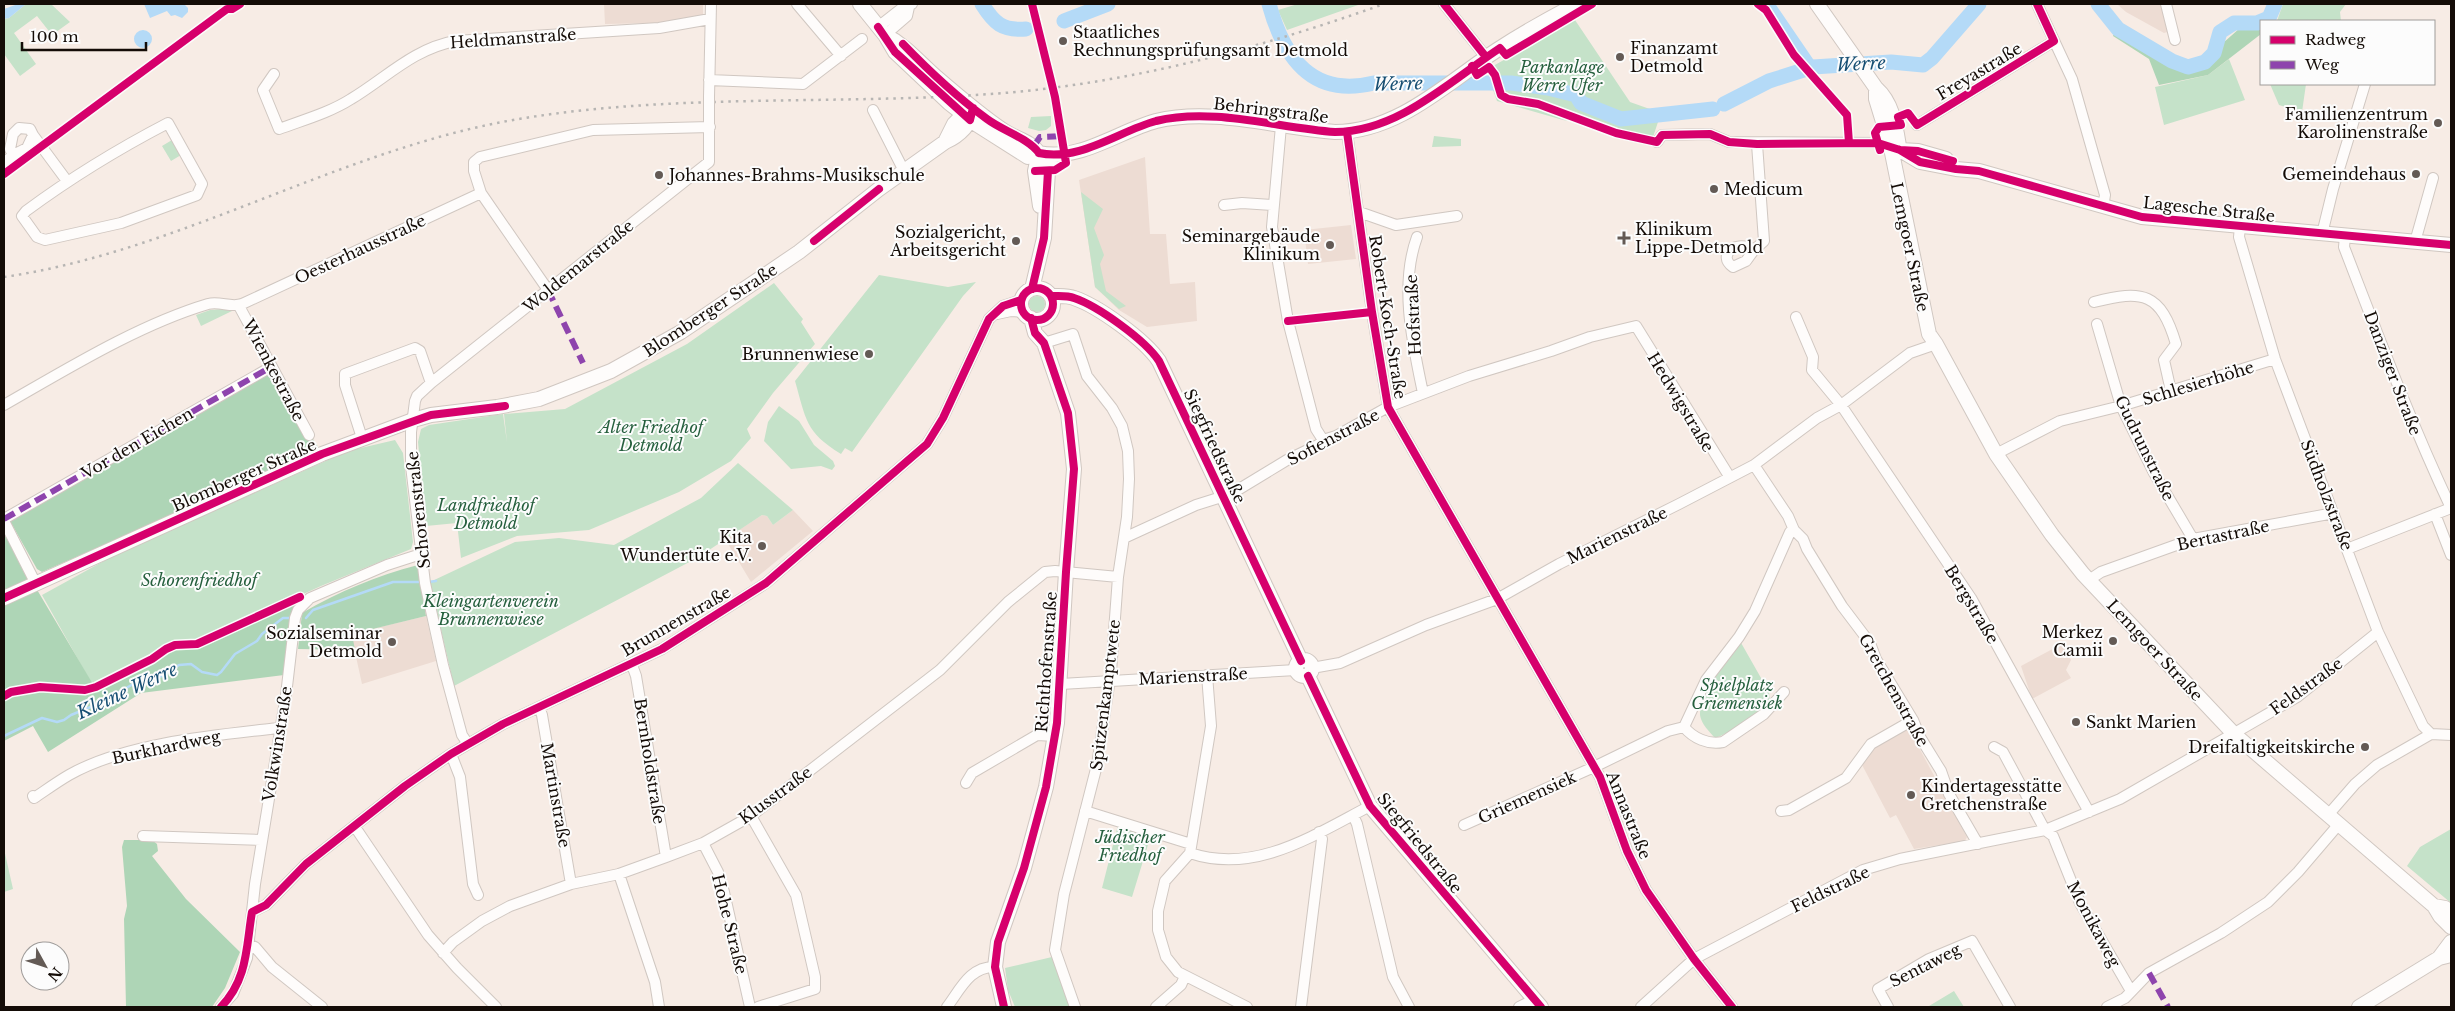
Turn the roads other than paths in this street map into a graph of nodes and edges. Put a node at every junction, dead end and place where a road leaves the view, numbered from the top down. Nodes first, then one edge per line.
1 (711, 4) edge
2 (797, 4) edge
3 (860, 4) edge
4 (1444, 4) edge
5 (1577, 4) edge
6 (1816, 4) edge
7 (2037, 4) edge
8 (2166, 4) edge
9 (910, 5) edge
10 (710, 20) junction
11 (881, 31) junction
12 (862, 39) dead end
13 (2175, 40) dead end
14 (2054, 42) junction
15 (841, 56) junction
16 (1486, 57) junction
17 (274, 74) dead end
18 (709, 80) junction
19 (2365, 85) edge
20 (872, 110) dead end
21 (968, 114) junction
22 (1917, 125) dead end
23 (1281, 126) junction
24 (710, 127) junction
25 (1347, 132) junction
26 (33, 136) junction
27 (1656, 142) dead end
28 (1757, 144) junction
29 (1895, 149) junction
30 (13, 154) junction
31 (1045, 155) junction
32 (4, 163) edge
33 (904, 171) junction
34 (2433, 178) dead end
35 (67, 181) junction
36 (481, 193) junction
37 (1224, 205) dead end
38 (1274, 205) junction
39 (2103, 207) junction
40 (1359, 212) junction
41 (1457, 216) dead end
42 (2240, 227) junction
43 (2322, 234) junction
44 (2345, 236) junction
45 (1417, 237) dead end
46 (2415, 242) junction
47 (2451, 245) edge
48 (1754, 250) dead end
49 (548, 290) junction
50 (1043, 292) junction
51 (2094, 302) dead end
52 (1089, 305) junction
53 (239, 306) junction
54 (1034, 312) junction
55 (1796, 318) dead end
56 (2097, 324) dead end
57 (1636, 326) joint
58 (1044, 344) junction
59 (1936, 344) junction
60 (2275, 359) junction
61 (270, 367) junction
62 (431, 383) junction
63 (2171, 391) junction
64 (1423, 393) junction
65 (1841, 405) junction
66 (4, 406) edge
67 (2121, 406) junction
68 (1388, 407) junction
69 (413, 420) junction
70 (309, 435) dead end
71 (362, 438) junction
72 (1323, 440) junction
73 (1996, 454) junction
74 (1754, 465) junction
75 (1729, 476) junction
76 (1223, 495) junction
77 (2451, 508) edge
78 (2334, 513) junction
79 (2435, 514) junction
80 (4, 520) edge
81 (1794, 530) junction
82 (1124, 538) junction
83 (2193, 538) junction
84 (2347, 549) junction
85 (420, 554) junction
86 (2451, 555) edge
87 (1066, 572) junction
88 (1118, 577) junction
89 (2089, 580) junction
90 (36, 584) junction
91 (4, 598) edge
92 (1497, 599) junction
93 (2378, 632) junction
94 (632, 665) junction
95 (1304, 669) junction
96 (1207, 675) junction
97 (1109, 681) junction
98 (1060, 684) junction
99 (1784, 692) dead end
100 (539, 707) junction
101 (1913, 720) junction
102 (1684, 727) junction
103 (279, 728) junction
104 (2234, 734) junction
105 (2431, 734) junction
106 (2451, 735) edge
107 (1054, 736) junction
108 (468, 744) junction
109 (1994, 747) dead end
110 (451, 754) junction
111 (1594, 767) junction
112 (966, 783) dead end
113 (33, 796) dead end
114 (1370, 806) junction
115 (1781, 811) dead end
116 (1086, 812) junction
117 (2088, 812) junction
118 (1353, 815) junction
119 (750, 816) junction
120 (2334, 820) junction
121 (1464, 825) dead end
122 (355, 827) junction
123 (2045, 830) junction
124 (1319, 832) junction
125 (143, 836) dead end
126 (261, 840) junction
127 (703, 843) junction
128 (1978, 844) junction
129 (1190, 848) junction
130 (666, 857) junction
131 (619, 874) junction
132 (571, 884) junction
133 (478, 895) dead end
134 (2434, 906) junction
135 (252, 912) junction
136 (2451, 913) edge
137 (2451, 927) edge
138 (2451, 942) edge
139 (248, 944) junction
140 (443, 952) junction
141 (2445, 957) edge
142 (1694, 960) junction
143 (995, 967) junction
144 (1186, 976) junction
145 (2131, 991) junction
146 (1537, 1004) edge
147 (2362, 1006) edge
148 (221, 1007) edge
149 (322, 1007) edge
150 (496, 1007) edge
151 (659, 1007) edge
152 (750, 1007) edge
153 (758, 1007) edge
154 (947, 1007) edge
155 (1004, 1007) edge
156 (1075, 1007) edge
157 (1156, 1007) edge
158 (1247, 1007) edge
159 (1301, 1007) edge
160 (1409, 1007) edge
161 (1520, 1007) edge
162 (1641, 1007) edge
163 (1732, 1007) edge
164 (1888, 1007) edge
165 (2010, 1007) edge
166 (2107, 1007) edge

1 - 10 street, Woldemarstraße
2 - 15 street
3 - 11 street
4 - 16 street
5 - 16 street, Behringstraße
6 - 29 street, Lemgoer Straße
7 - 14 street
8 - 13 street
9 - 11 street
10 - 17 street, Heldmanstraße
10 - 18 street, Woldemarstraße
11 - 21 street
12 - 15 street
14 - 22 street, Freyastraße
14 - 39 street
15 - 18 street
16 - 25 street, Behringstraße
18 - 24 street, Woldemarstraße, bridge
19 - 43 street
20 - 33 street
21 - 31 street
21 - 33 street, Blomberger Straße
23 - 25 street, Behringstraße
23 - 31 street, Behringstraße
23 - 38 street
24 - 36 street
24 - 49 street, Woldemarstraße
25 - 40 street, Robert-Koch-Straße
26 - 30 street
26 - 30 street
26 - 35 street
27 - 28 street
28 - 29 street
28 - 48 street
29 - 39 street, Lagesche Straße
29 - 59 street, Lemgoer Straße
30 - 32 street
31 - 50 street
33 - 69 street, Blomberger Straße
34 - 46 street
35 - 35 street
36 - 49 street
36 - 53 street, Oesterhausstraße
37 - 38 street
38 - 72 street
39 - 42 street, Lagesche Straße
40 - 41 street
40 - 68 street, Robert-Koch-Straße
42 - 43 street, Lagesche Straße
42 - 60 street, Südholzstraße
43 - 44 street, Lagesche Straße
44 - 46 street, Lagesche Straße
44 - 77 street, Danziger Straße
45 - 64 street, Hofstraße
46 - 47 street, Lagesche Straße
49 - 62 street, Woldemarstraße
50 - 52 street, Siegfriedstraße
50 - 54 street
50 - 54 street
51 - 63 street
52 - 54 street
52 - 76 street, Siegfriedstraße
53 - 61 street, Wienkestraße
53 - 66 street
54 - 58 street, Richthofenstraße
54 - 94 street, Brunnenstraße
55 - 65 street
56 - 67 street, Gudrunstraße
57 - 64 street, Sofienstraße
57 - 75 street, Hedwigstraße
58 - 82 street, Spitzenkamptwete
58 - 87 street, Richthofenstraße
59 - 65 street, Marienstraße
59 - 73 street, Lemgoer Straße
60 - 63 street, Schlesierhöhe
60 - 78 street, Südholzstraße
61 - 70 street, Wienkestraße
61 - 80 street, Vor den Eichen
62 - 69 street, Woldemarstraße
62 - 71 street
63 - 67 street, Schlesierhöhe
64 - 68 street, Sofienstraße
65 - 74 street, Marienstraße
65 - 117 street, Bergstraße
67 - 73 street, Schlesierhöhe
67 - 83 street, Gudrunstraße
68 - 72 street, Sofienstraße
68 - 92 street, Robert-Koch-Straße
69 - 71 street, Blomberger Straße
69 - 85 street, Schorenstraße
71 - 90 street, Blomberger Straße
72 - 76 street, Sofienstraße
73 - 89 street, Lemgoer Straße
74 - 75 street, Marienstraße
74 - 81 street, Gretchenstraße
75 - 92 street, Marienstraße
76 - 82 street, Sofienstraße
76 - 95 street, Siegfriedstraße
77 - 79 street
78 - 83 street, Bertastraße
78 - 84 street, Südholzstraße
79 - 84 street
79 - 86 street
80 - 90 street
81 - 101 street, Gretchenstraße
81 - 102 street
82 - 88 street, Spitzenkamptwete
83 - 89 street, Bertastraße
84 - 93 street, Südholzstraße
85 - 103 street, Volkwinstraße
85 - 108 street, Schorenstraße
87 - 88 street
87 - 98 street, Richthofenstraße
87 - 119 street, Klusstraße
88 - 97 street, Spitzenkamptwete
89 - 104 street, Lemgoer Straße
90 - 91 street, Blomberger Straße
92 - 95 street, Marienstraße
92 - 111 street, Annastraße
93 - 104 street, Feldstraße
93 - 105 street, Südholzstraße
94 - 100 street, Brunnenstraße
94 - 130 street, Bernholdstraße
95 - 96 street, Marienstraße
95 - 114 street, Siegfriedstraße
96 - 97 street, Marienstraße
96 - 129 street
97 - 98 street, Marienstraße
97 - 116 street, Spitzenkamptwete
98 - 107 street, Richthofenstraße
99 - 102 street
100 - 108 street, Brunnenstraße
100 - 132 street, Martinstraße
101 - 115 street
101 - 128 street, Gretchenstraße
102 - 111 street, Griemensiek
103 - 113 street, Burkhardweg
103 - 126 street, Volkwinstraße
104 - 117 street, Feldstraße
104 - 120 street, Lemgoer Straße
105 - 106 street
105 - 120 street
107 - 112 street
107 - 143 street, Richthofenstraße
108 - 110 street, Brunnenstraße
109 - 123 street
110 - 122 street, Brunnenstraße
110 - 133 street
111 - 121 street, Griemensiek
111 - 142 street, Annastraße
114 - 118 street
114 - 146 street, Siegfriedstraße
116 - 129 street
116 - 156 street, Spitzenkamptwete
117 - 123 street, Feldstraße
118 - 124 street
118 - 160 street
119 - 127 street, Klusstraße
119 - 153 street
120 - 134 street, Lemgoer Straße
120 - 145 street
122 - 135 street, Brunnenstraße
122 - 140 street
123 - 128 street, Feldstraße
123 - 145 street, Monikaweg
124 - 129 street
124 - 159 street
125 - 126 street
126 - 135 street, Volkwinstraße
127 - 130 street, Klusstraße
127 - 152 street, Hohe Straße
128 - 142 street, Feldstraße
129 - 144 street
130 - 131 street, Klusstraße
131 - 132 street, Klusstraße
131 - 151 street
132 - 140 street, Klusstraße
134 - 136 street, Lemgoer Straße
134 - 137 street, Lemgoer Straße
135 - 139 street, Volkwinstraße
138 - 141 street
139 - 148 street, Volkwinstraße
139 - 149 street
140 - 150 street
141 - 147 street
142 - 162 street, Feldstraße
142 - 163 street, Annastraße
143 - 154 street
143 - 155 street, Richthofenstraße
144 - 157 street
144 - 158 street
145 - 166 street
146 - 161 street
164 - 165 street, Sentaweg

